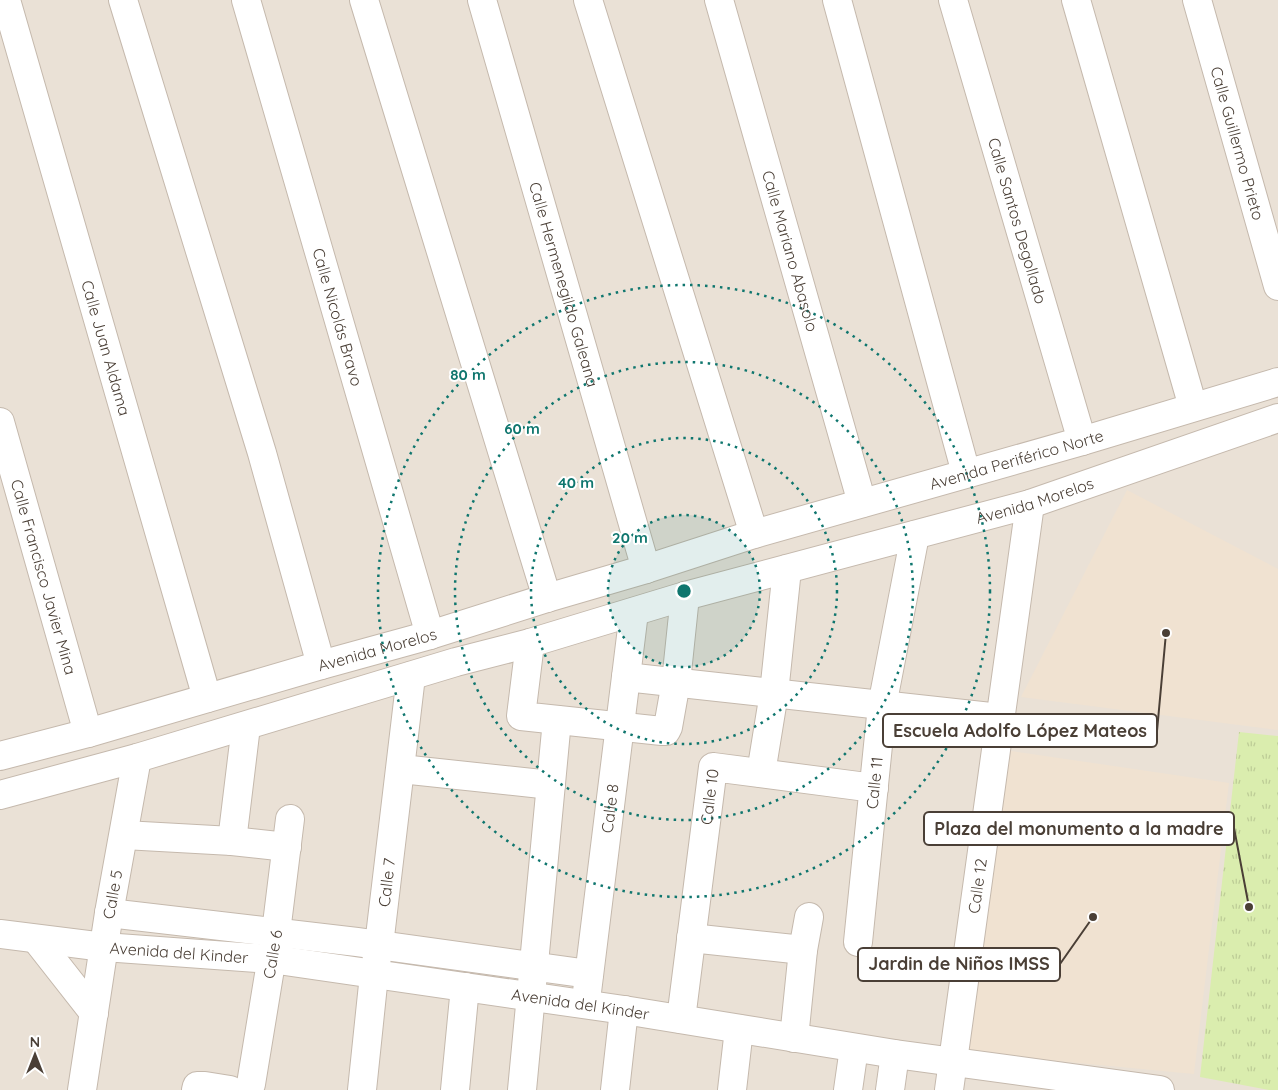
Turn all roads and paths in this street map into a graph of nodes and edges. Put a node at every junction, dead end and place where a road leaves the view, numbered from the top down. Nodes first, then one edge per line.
1 (6, 0) edge
2 (123, 0) edge
3 (246, 0) edge
4 (364, 0) edge
5 (482, 0) edge
6 (588, 0) edge
7 (719, 0) edge
8 (837, 0) edge
9 (953, 0) edge
10 (1076, 0) edge
11 (1197, 0) edge
12 (1278, 286) edge
13 (1278, 382) edge
14 (1193, 407) junction
15 (1278, 418) edge
16 (0, 422) edge
17 (1082, 441) junction
18 (966, 473) junction
19 (862, 503) junction
20 (1030, 504) junction
21 (754, 534) junction
22 (915, 535) junction
23 (646, 569) junction
24 (787, 569) junction
25 (685, 596) junction
26 (546, 598) junction
27 (634, 612) junction
28 (430, 635) junction
29 (530, 643) junction
30 (321, 665) junction
31 (411, 676) junction
32 (626, 677) junction
33 (676, 682) junction
34 (774, 693) junction
35 (207, 698) junction
36 (882, 706) junction
37 (1000, 718) junction
38 (557, 720) junction
39 (246, 726) junction
40 (620, 727) junction
41 (88, 733) junction
42 (0, 756) edge
43 (137, 758) junction
44 (401, 769) junction
45 (761, 773) junction
46 (550, 785) junction
47 (874, 788) junction
48 (0, 795) edge
49 (290, 819) dead end
50 (124, 835) junction
51 (232, 840) junction
52 (287, 847) junction
53 (110, 913) junction
54 (809, 917) dead end
55 (276, 932) junction
56 (0, 934) edge
57 (691, 938) junction
58 (36, 940) junction
59 (858, 942) dead end
60 (379, 945) junction
61 (104, 947) junction
62 (803, 950) junction
63 (271, 959) junction
64 (534, 966) junction
65 (374, 974) junction
66 (589, 974) junction
67 (465, 987) junction
68 (532, 996) junction
69 (585, 1004) junction
70 (624, 1010) junction
71 (94, 1013) junction
72 (681, 1019) junction
73 (740, 1029) junction
74 (794, 1038) junction
75 (854, 1048) junction
76 (895, 1054) junction
77 (952, 1062) junction
78 (82, 1090) edge
79 (196, 1090) edge
80 (230, 1090) edge
81 (249, 1090) edge
82 (362, 1090) edge
83 (455, 1090) edge
84 (522, 1090) edge
85 (615, 1090) edge
86 (732, 1090) edge
87 (848, 1090) edge
88 (890, 1090) edge
89 (949, 1090) edge
90 (1160, 1090) edge

1 - 35 street, Calle Juan Aldama
2 - 30 street
3 - 28 street, Calle Nicolás Bravo
4 - 26 street
5 - 23 street, Calle Hermenegildo Galeana
6 - 21 street
7 - 19 street, Calle Mariano Abasolo
8 - 18 street
9 - 17 street, Calle Santos Degollado
10 - 14 street
11 - 12 street, Calle Guillermo Prieto
13 - 14 street, Avenida Periférico Norte
14 - 17 street, Avenida Periférico Norte
15 - 20 street, Avenida Morelos
16 - 41 street, Calle Francisco Javier Mina
17 - 18 street, Avenida Periférico Norte
18 - 19 street, Avenida Periférico Norte
19 - 21 street, Avenida Periférico Norte
20 - 22 street, Avenida Morelos
20 - 37 street, Calle 12
21 - 23 street, Avenida Morelos
22 - 24 street, Avenida Morelos
22 - 36 street, Calle 11
23 - 26 street, Avenida Morelos
24 - 25 street, Avenida Morelos
24 - 34 street
25 - 27 street, Avenida Morelos
25 - 33 street
26 - 28 street, Avenida Morelos
27 - 29 street, Avenida Morelos
27 - 32 street, Calle 8
28 - 30 street, Avenida Morelos
29 - 31 street, Avenida Morelos
29 - 38 street
30 - 35 street, Avenida Morelos
31 - 39 street
31 - 44 street, Calle 7
32 - 33 street
32 - 40 street, Calle 8
33 - 34 street
33 - 40 street
34 - 36 street
34 - 45 street
35 - 41 street, Avenida Morelos
36 - 37 street
36 - 47 street, Calle 11
37 - 77 street, Calle 12
38 - 40 street
38 - 46 street
39 - 43 street
39 - 51 street
40 - 66 street, Calle 8
41 - 42 street, Avenida Morelos
43 - 48 street
43 - 50 street, Calle 5
44 - 46 street
44 - 60 street, Calle 7
45 - 47 street
45 - 57 street, Calle 10
46 - 64 street
47 - 59 street, Calle 11
49 - 52 street, Calle 6
50 - 51 street
50 - 53 street, Calle 5
51 - 52 street
52 - 55 street, Calle 6
53 - 55 street
53 - 61 street, Calle 5
54 - 62 street
55 - 60 street
55 - 63 street, Calle 6
56 - 58 street, Avenida del Kinder
57 - 62 street
57 - 72 street, Calle 10
58 - 61 street, Avenida del Kinder
58 - 71 street
60 - 64 street
60 - 65 street, Calle 7
61 - 63 street, Avenida del Kinder
61 - 71 street, Calle 5
62 - 74 street
63 - 65 street, Avenida del Kinder
63 - 81 street, Calle 6
64 - 66 street
64 - 68 street
65 - 67 street, Avenida del Kinder
65 - 82 street, Calle 7
66 - 69 street, Calle 8
67 - 68 street, Avenida del Kinder
67 - 83 street
68 - 69 street, Avenida del Kinder
68 - 84 street
69 - 70 street, Avenida del Kinder
70 - 72 street, Avenida del Kinder
70 - 85 street
71 - 78 street, Calle 5
72 - 73 street, Avenida del Kinder
73 - 74 street, Avenida del Kinder
73 - 86 street
74 - 75 street, Avenida del Kinder
75 - 76 street, Avenida del Kinder
75 - 87 street
76 - 77 street, Avenida del Kinder
76 - 88 street
77 - 89 street, Calle 12
77 - 90 street, Avenida del Kinder
79 - 80 street

